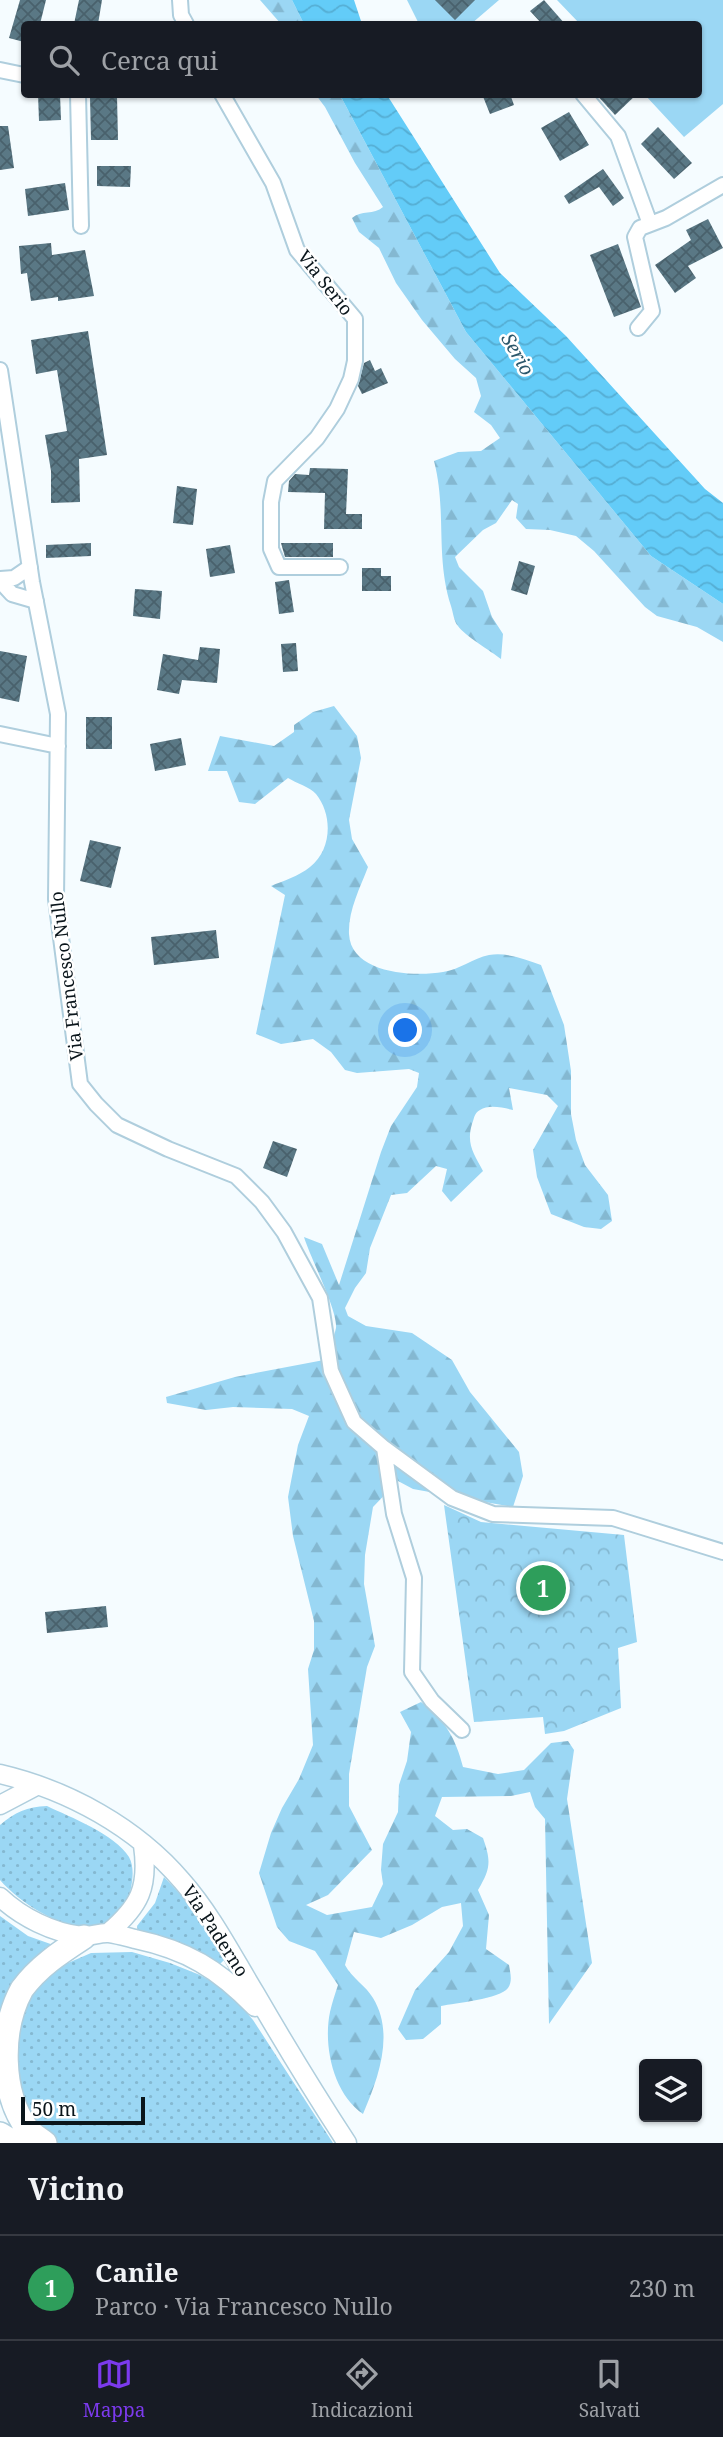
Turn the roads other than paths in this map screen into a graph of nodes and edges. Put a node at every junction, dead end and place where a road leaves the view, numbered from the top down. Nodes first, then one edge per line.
1 (180, 0) edge
2 (184, 21) edge
3 (0, 70) edge
4 (21, 74) edge
5 (78, 98) edge
6 (224, 98) edge
7 (586, 98) edge
8 (723, 185) edge
9 (650, 224) junction
10 (81, 226) dead end
11 (638, 328) dead end
12 (0, 370) edge
13 (30, 567) junction
14 (340, 567) dead end
15 (0, 580) edge
16 (36, 601) junction
17 (0, 734) edge
18 (58, 746) junction
19 (384, 1448) junction
20 (723, 1552) edge
21 (462, 1730) dead end
22 (0, 1774) edge
23 (38, 1785) junction
24 (0, 1805) edge
25 (143, 1845) junction
26 (0, 1897) edge
27 (108, 1933) junction
28 (84, 1937) junction
29 (275, 2027) junction
30 (0, 2134) edge
31 (15, 2143) edge
32 (46, 2143) edge
33 (347, 2143) edge

1 - 2 street
3 - 4 street
5 - 10 street
6 - 14 street, Via Serio
7 - 9 street
8 - 9 street
9 - 11 street
12 - 13 street, Via Francesco Nullo
13 - 15 street
13 - 16 street, Via Francesco Nullo
15 - 16 street
16 - 18 street, Via Francesco Nullo
17 - 18 street
18 - 19 street, Via Francesco Nullo
19 - 20 street, Via Francesco Nullo
19 - 21 street
22 - 23 street, Via Paderno
23 - 24 street
23 - 25 street, Via Paderno
25 - 27 street
25 - 29 street, Via Paderno
26 - 28 street, Via Paderno
27 - 28 street, Via Paderno
27 - 29 street, Via Paderno
28 - 32 highway
29 - 33 street, Via Paderno
30 - 31 highway

